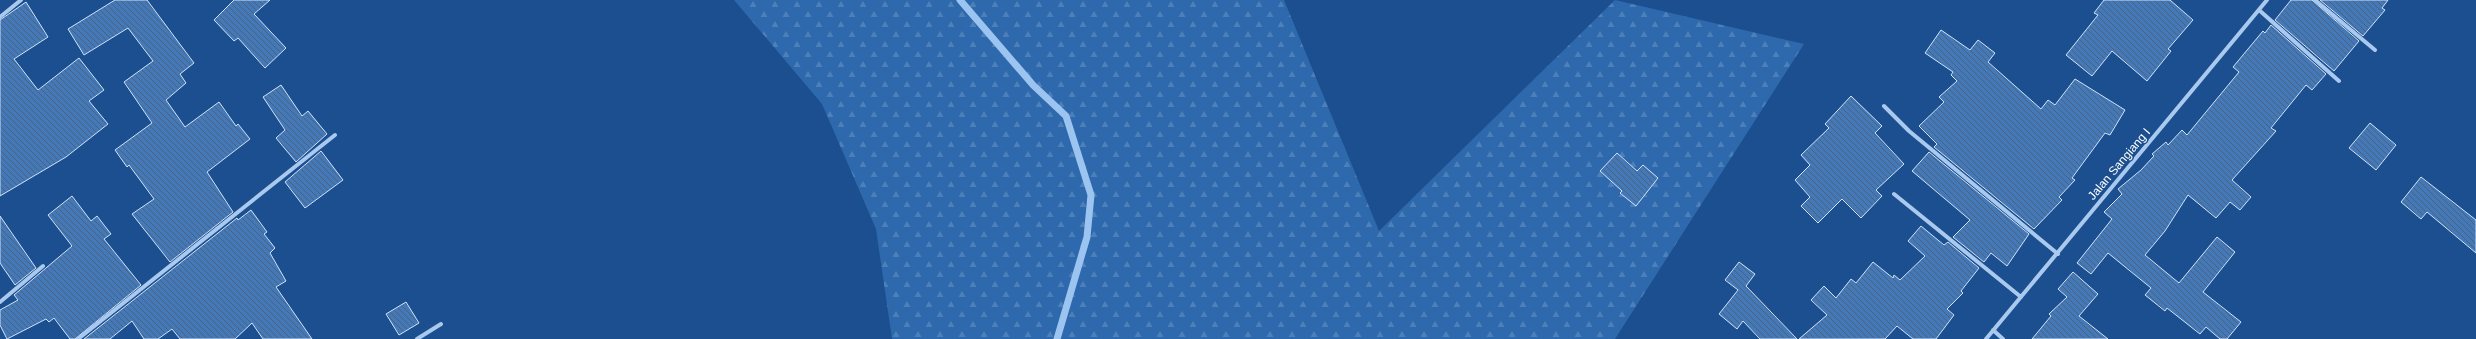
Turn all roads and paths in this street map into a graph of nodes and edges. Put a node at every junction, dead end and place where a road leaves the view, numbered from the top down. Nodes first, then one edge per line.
1 (21, 0) edge
2 (2267, 0) edge
3 (2315, 0) edge
4 (2259, 10) junction
5 (0, 17) edge
6 (2375, 50) dead end
7 (2339, 81) dead end
8 (1884, 106) dead end
9 (335, 135) dead end
10 (1894, 194) dead end
11 (2058, 254) junction
12 (43, 266) dead end
13 (2021, 297) junction
14 (0, 302) edge
15 (441, 324) dead end
16 (1993, 330) junction
17 (78, 339) edge
18 (417, 339) edge
19 (1986, 339) edge
20 (2003, 339) edge

1 - 5 street
2 - 4 street, Jalan Sangiang I
3 - 6 street
4 - 7 street
4 - 11 street, Jalan Sangiang I
8 - 11 street
9 - 17 street
10 - 13 street
11 - 13 street, Jalan Sangiang I
12 - 14 street
13 - 16 street, Jalan Sangiang I
15 - 18 street
16 - 19 street, Jalan Sangiang I
16 - 20 street

